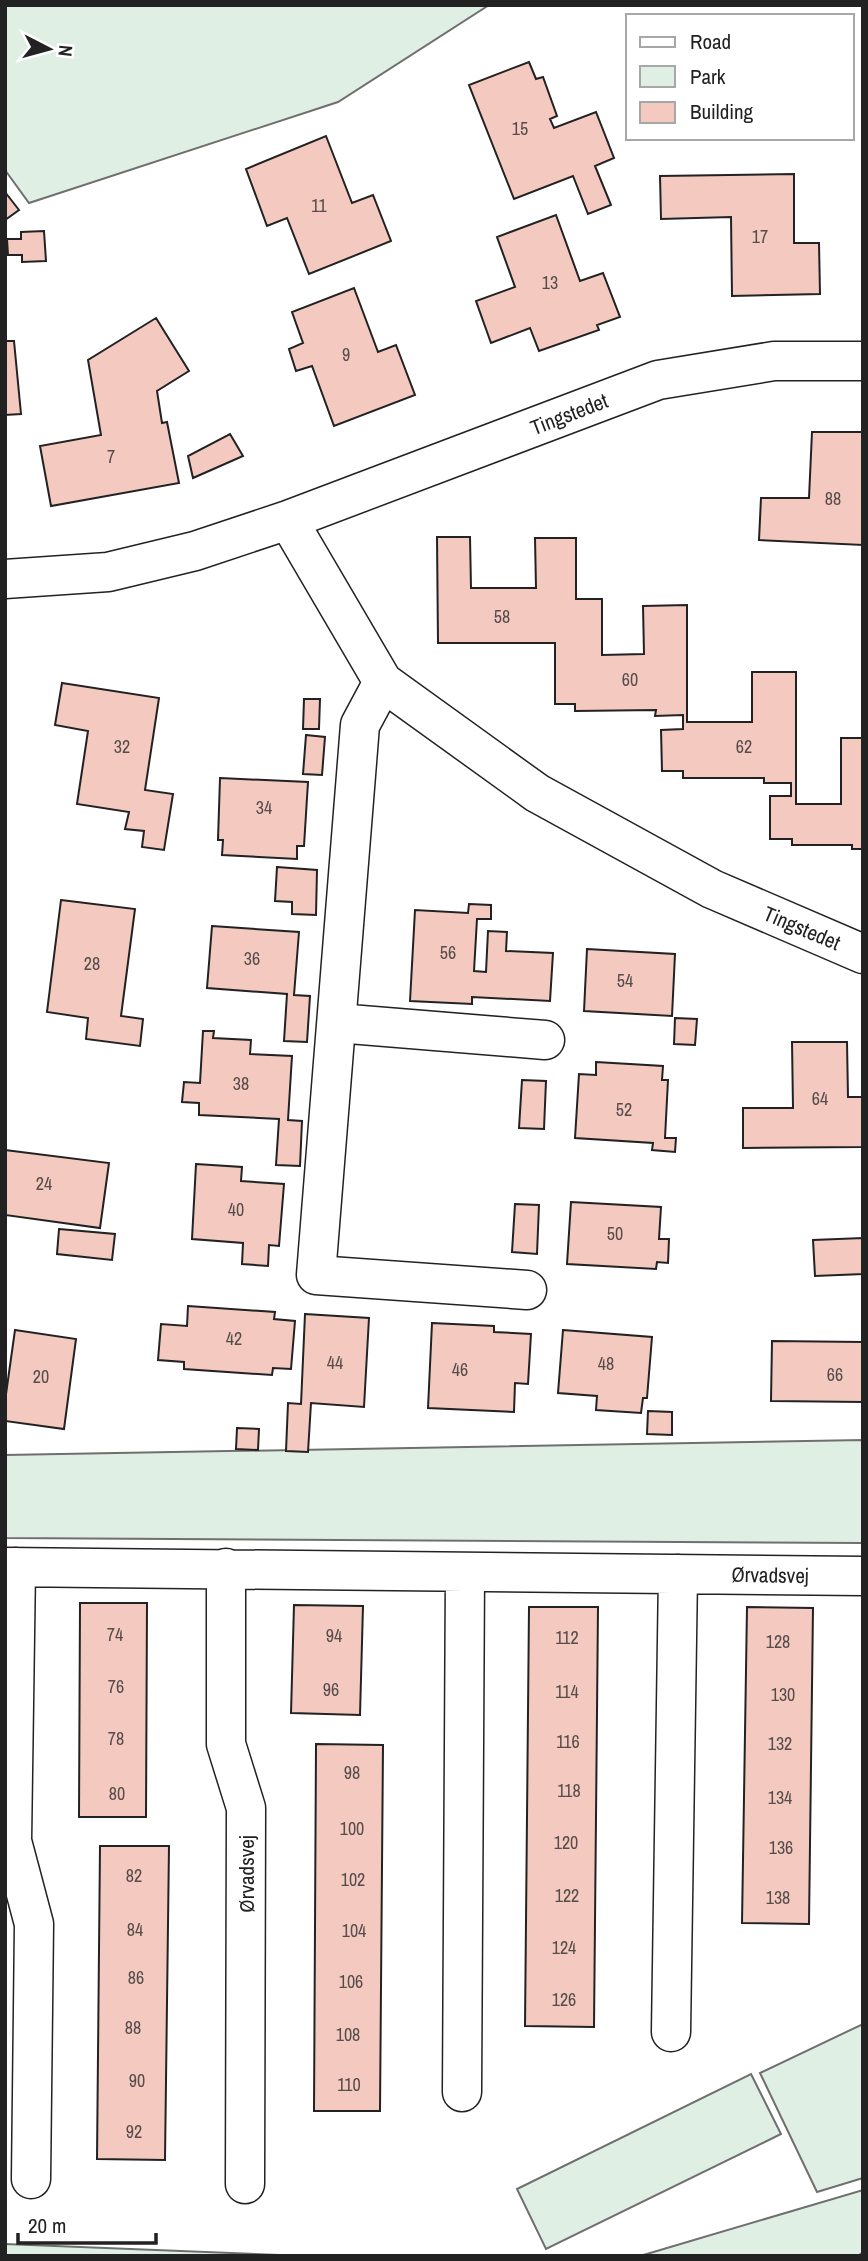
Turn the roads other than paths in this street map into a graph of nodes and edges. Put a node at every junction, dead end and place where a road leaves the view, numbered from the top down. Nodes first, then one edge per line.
1 (863, 361) edge
2 (288, 520) junction
3 (6, 587) edge
4 (383, 682) junction
5 (863, 954) edge
6 (337, 1023) junction
7 (545, 1040) dead end
8 (527, 1290) dead end
9 (11, 1567) edge
10 (226, 1568) junction
11 (465, 1572) junction
12 (678, 1574) junction
13 (863, 1576) edge
14 (671, 2032) dead end
15 (462, 2092) dead end
16 (31, 2179) dead end
17 (245, 2184) dead end

1 - 2 street, Tingstedet
2 - 3 street, Tingstedet
2 - 4 street, Tingstedet
4 - 5 street, Tingstedet
4 - 6 street
6 - 7 street
6 - 8 street
9 - 10 street, Ørvadsvej
9 - 16 street, Ørvadsvej
10 - 11 street, Ørvadsvej
10 - 17 street, Ørvadsvej
11 - 12 street, Ørvadsvej
11 - 15 street
12 - 13 street, Ørvadsvej
12 - 14 street

